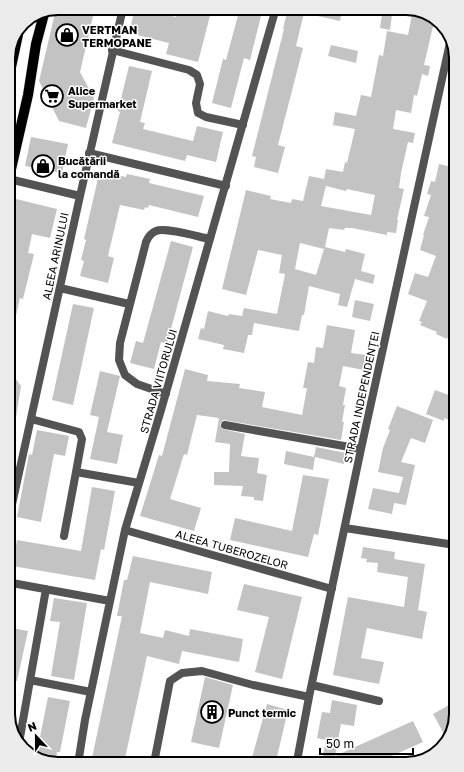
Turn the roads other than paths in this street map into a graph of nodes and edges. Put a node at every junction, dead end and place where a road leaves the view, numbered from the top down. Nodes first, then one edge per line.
1 (121, 15) edge
2 (274, 15) edge
3 (43, 18) edge
4 (112, 50) junction
5 (448, 50) edge
6 (243, 125) junction
7 (15, 152) edge
8 (89, 153) junction
9 (15, 180) edge
10 (226, 186) junction
11 (80, 196) junction
12 (210, 239) junction
13 (60, 288) junction
14 (129, 304) junction
15 (166, 394) junction
16 (31, 419) junction
17 (225, 425) dead end
18 (361, 449) junction
19 (76, 472) junction
20 (139, 483) junction
21 (15, 491) edge
22 (345, 528) junction
23 (125, 530) junction
24 (64, 536) dead end
25 (449, 544) edge
26 (15, 584) edge
27 (46, 589) junction
28 (332, 589) junction
29 (110, 600) junction
30 (30, 680) junction
31 (312, 685) junction
32 (91, 692) junction
33 (309, 698) junction
34 (379, 701) dead end
35 (20, 735) edge
36 (79, 757) edge
37 (155, 757) edge
38 (298, 757) edge

1 - 4 street, ALEEA ARINULUI
2 - 6 street, STRADA VIITORULUI
3 - 7 main road
4 - 6 street
4 - 8 street, ALEEA ARINULUI
5 - 18 street, STRADA INDEPENDENȚEI
6 - 10 street, STRADA VIITORULUI
8 - 10 street
8 - 11 street, ALEEA ARINULUI
9 - 11 street
10 - 12 street, STRADA VIITORULUI
11 - 13 street, ALEEA ARINULUI
12 - 14 street
12 - 15 street, STRADA VIITORULUI
13 - 14 street
13 - 16 street, ALEEA ARINULUI
14 - 15 street
15 - 20 street, STRADA VIITORULUI
16 - 19 street
16 - 21 street, ALEEA ARINULUI
17 - 18 street
18 - 22 street, STRADA INDEPENDENȚEI
19 - 20 street
19 - 24 street
20 - 23 street, STRADA VIITORULUI
22 - 25 street
22 - 28 street, STRADA INDEPENDENȚEI
23 - 28 street, ALEEA TUBEROZELOR
23 - 29 street, STRADA VIITORULUI
26 - 27 street
27 - 29 street
27 - 30 street
28 - 31 street, STRADA INDEPENDENȚEI
29 - 32 street, STRADA VIITORULUI
30 - 32 street
30 - 35 street
31 - 33 street, STRADA INDEPENDENȚEI
31 - 34 street
32 - 36 street, STRADA VIITORULUI
33 - 37 street
33 - 38 street, STRADA INDEPENDENȚEI

